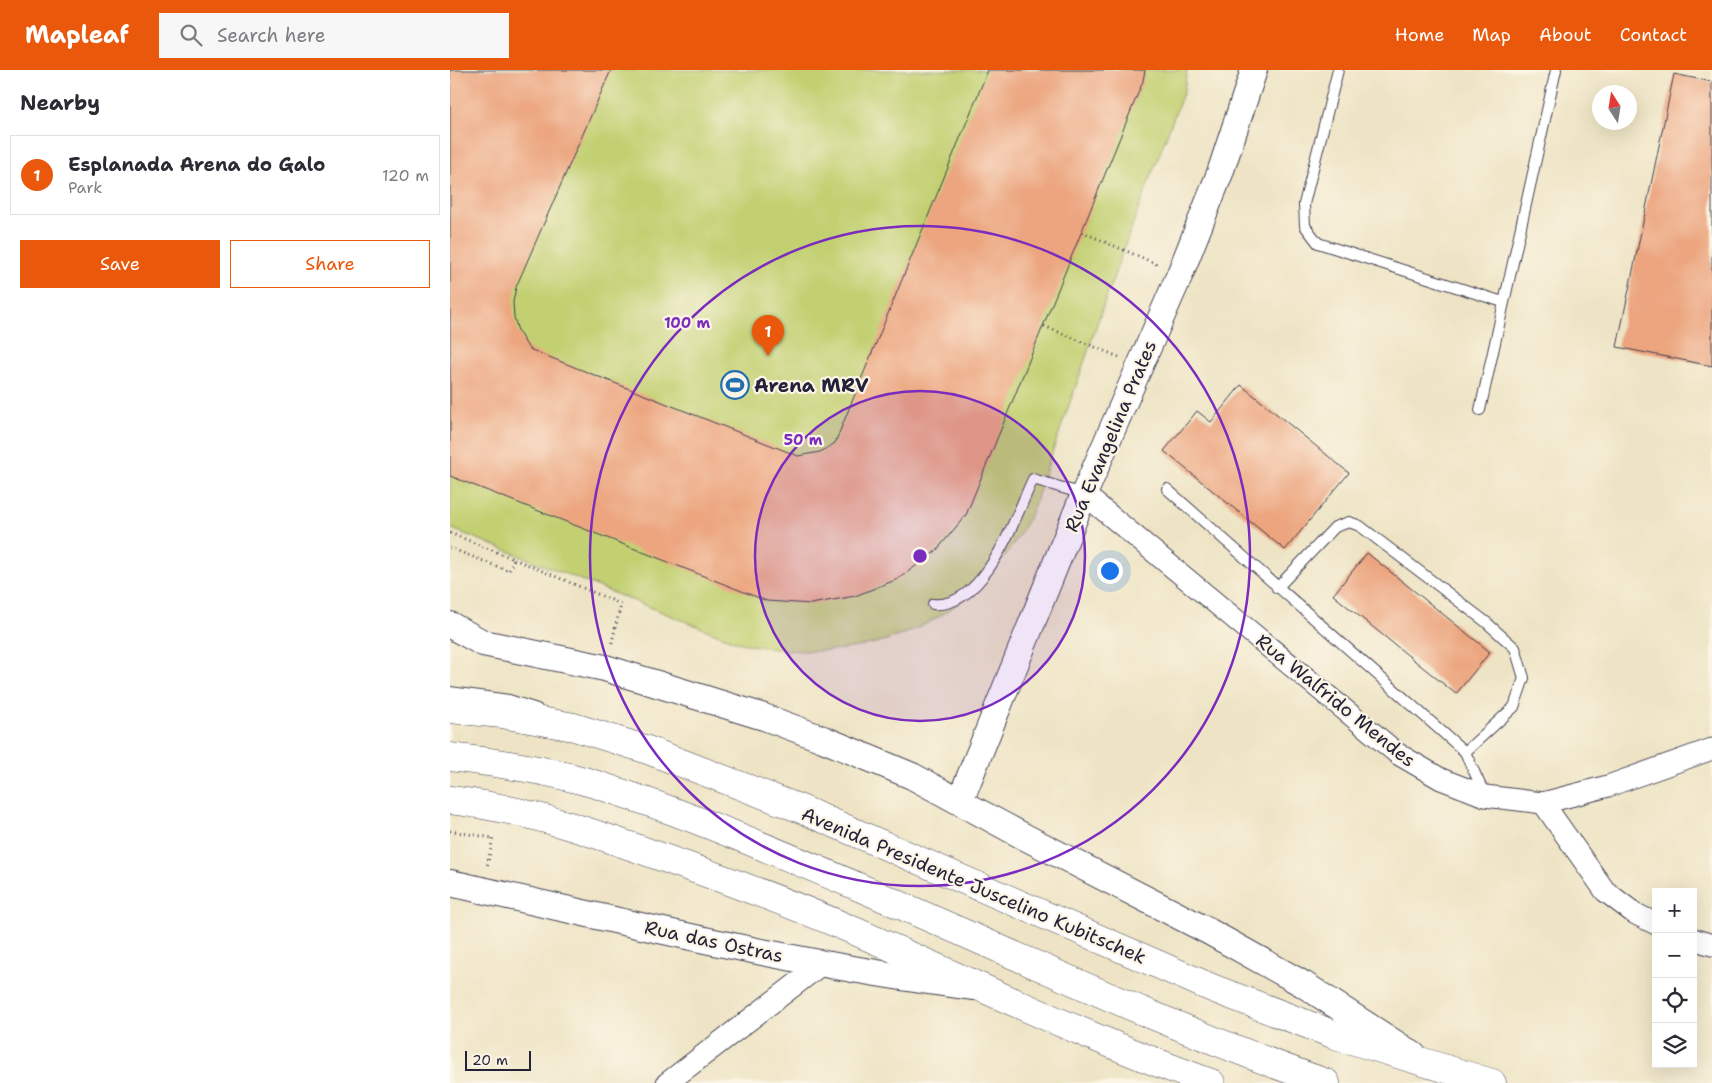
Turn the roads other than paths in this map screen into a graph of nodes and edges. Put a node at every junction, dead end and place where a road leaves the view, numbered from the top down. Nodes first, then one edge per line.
1 (1254, 70) edge
2 (1338, 70) edge
3 (1556, 70) edge
4 (1503, 302) junction
5 (1480, 410) dead end
6 (1167, 489) dead end
7 (1084, 494) junction
8 (1278, 588) junction
9 (933, 604) dead end
10 (450, 625) edge
11 (450, 692) edge
12 (450, 709) edge
13 (574, 727) junction
14 (1712, 749) edge
15 (1465, 752) junction
16 (450, 757) edge
17 (1485, 796) junction
18 (450, 800) edge
19 (960, 801) junction
20 (1543, 803) junction
21 (450, 883) edge
22 (1652, 922) edge
23 (1697, 940) edge
24 (1712, 946) edge
25 (822, 964) junction
26 (980, 988) junction
27 (1430, 1066) junction
28 (678, 1080) edge
29 (1211, 1083) edge
30 (1326, 1083) edge
31 (1492, 1083) edge

1 - 7 street, Rua Evangelina Prates
2 - 4 lane
3 - 4 lane
4 - 5 lane
6 - 8 lane
7 - 9 lane
7 - 17 street, Rua Walfrido Mendes
7 - 19 street, Rua Evangelina Prates
8 - 15 lane
8 - 15 lane
10 - 19 street
11 - 13 lane
12 - 13 main road, Avenida Presidente Juscelino Kubitschek
13 - 27 main road, Avenida Presidente Juscelino Kubitschek
14 - 20 street, Rua Walfrido Mendes
15 - 17 lane
16 - 30 main road
17 - 20 street, Rua Walfrido Mendes
18 - 26 main road
19 - 27 street
20 - 22 street
21 - 25 street, Rua das Ostras
23 - 24 street
25 - 26 street, Rua das Ostras
25 - 28 street
26 - 29 main road
27 - 31 main road, Avenida Presidente Juscelino Kubitschek

